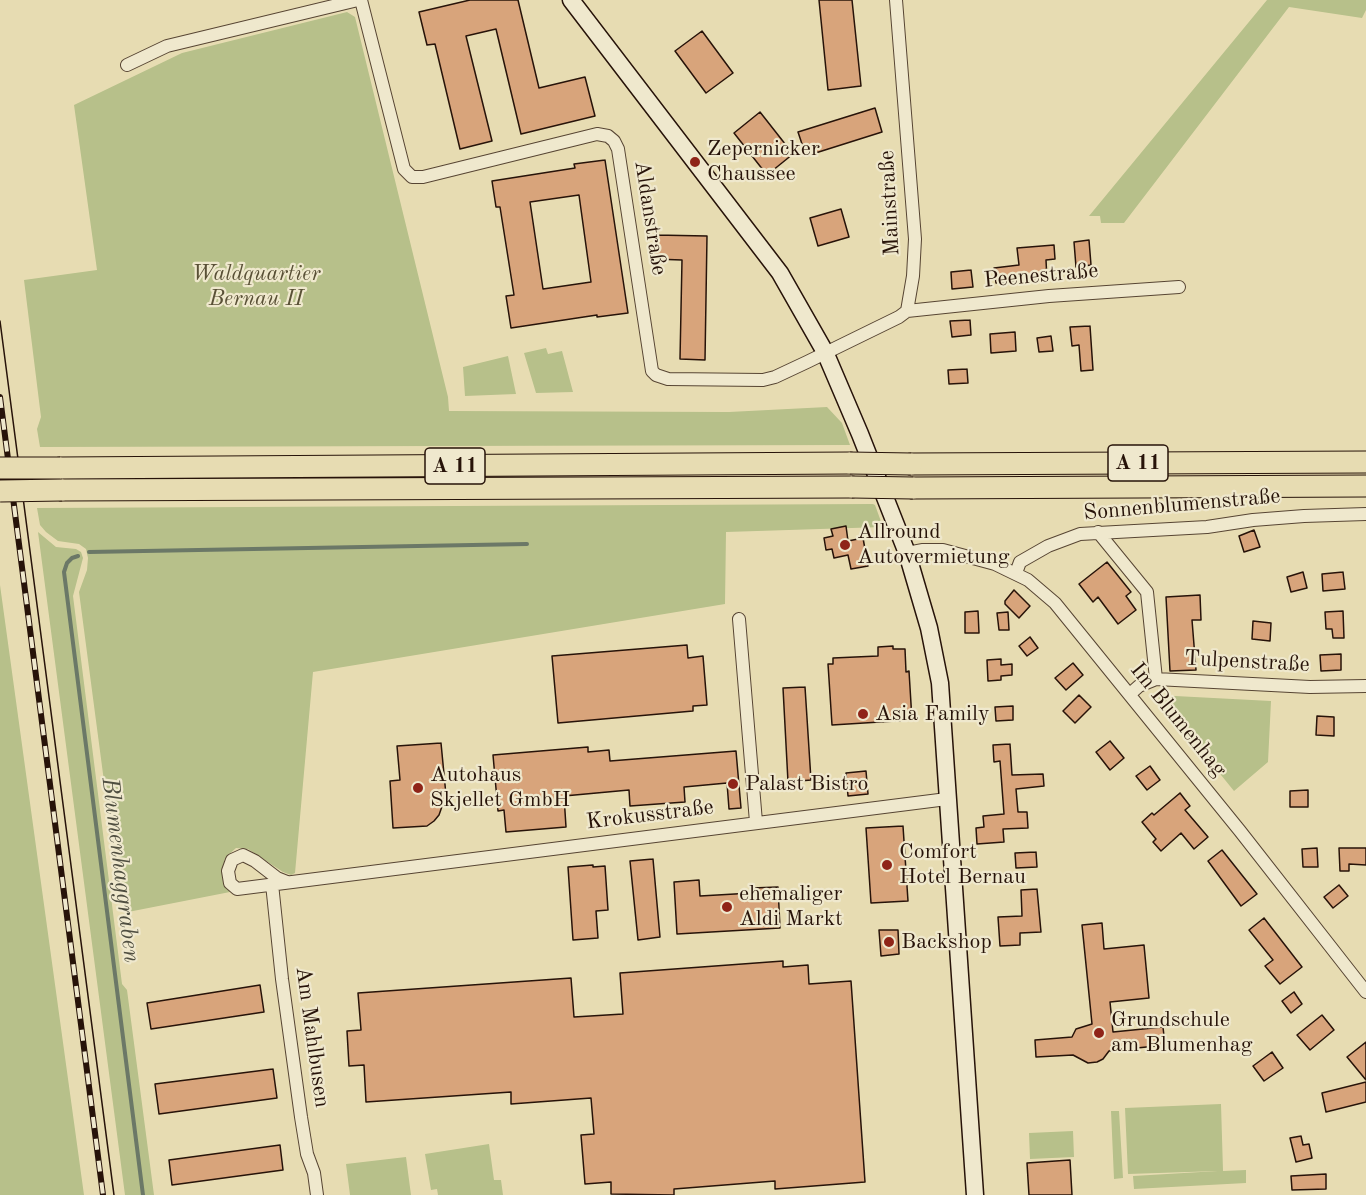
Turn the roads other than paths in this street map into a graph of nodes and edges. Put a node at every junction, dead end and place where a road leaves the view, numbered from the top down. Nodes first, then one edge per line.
1 (359, 0) edge
2 (571, 0) edge
3 (896, 0) edge
4 (127, 65) dead end
5 (1179, 287) dead end
6 (908, 311) junction
7 (825, 352) junction
8 (1366, 462) edge
9 (0, 468) edge
10 (1366, 486) edge
11 (0, 491) edge
12 (1366, 514) edge
13 (1098, 532) junction
14 (907, 553) junction
15 (1016, 573) junction
16 (739, 619) dead end
17 (1156, 679) junction
18 (1366, 686) edge
19 (1130, 694) junction
20 (947, 799) junction
21 (756, 822) junction
22 (288, 882) junction
23 (272, 884) junction
24 (1366, 992) edge
25 (317, 1195) edge
26 (975, 1195) edge

1 - 4 street
1 - 7 street, Aldanstraße
2 - 7 main road
3 - 6 street, Mainstraße
5 - 6 street, Peenestraße
6 - 7 street
7 - 14 main road
8 - 9 highway, A 11, bridge
10 - 11 highway, A 11, bridge
12 - 13 street, Sonnenblumenstraße
13 - 15 street, Sonnenblumenstraße
13 - 17 street, Im Blumenhag
14 - 15 street, Im Blumenhag
14 - 20 main road
15 - 19 street, Im Blumenhag
16 - 21 street
17 - 18 street, Tulpenstraße
17 - 19 street, Tulpenstraße
19 - 24 street, Im Blumenhag
20 - 21 street, Krokusstraße
20 - 26 main road
21 - 22 street, Krokusstraße
22 - 23 street, Krokusstraße
22 - 23 street, Krokusstraße
23 - 25 street, Am Mahlbusen

